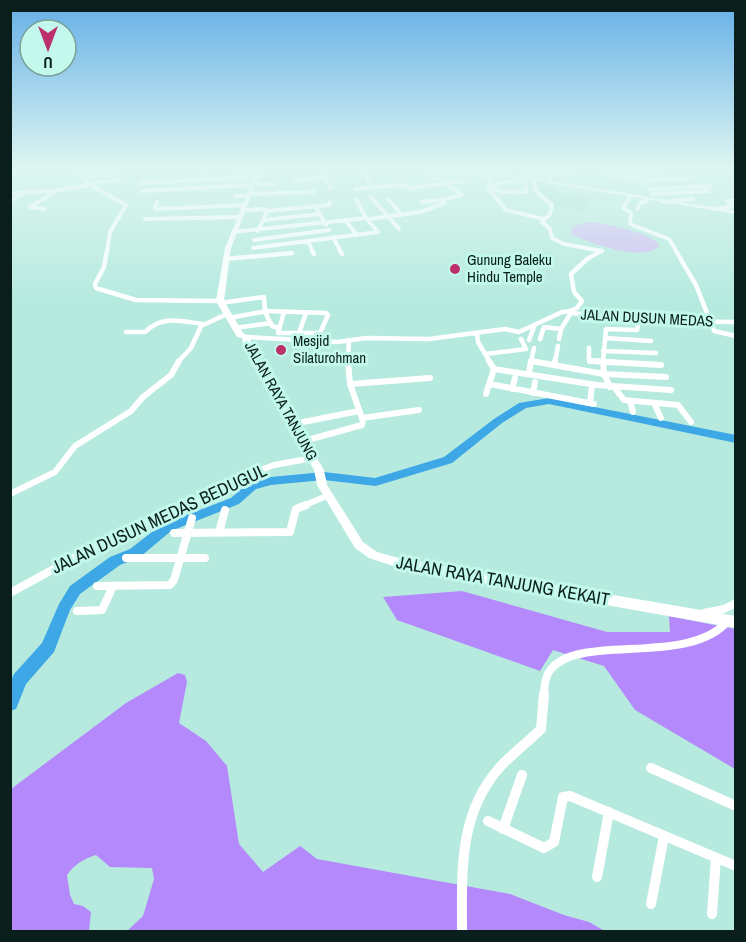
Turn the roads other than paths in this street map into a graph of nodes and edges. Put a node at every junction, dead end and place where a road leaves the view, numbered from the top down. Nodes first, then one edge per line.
1 (122, 212) edge
2 (230, 212) edge
3 (242, 212) edge
4 (266, 212) edge
5 (364, 212) edge
6 (384, 212) edge
7 (399, 212) edge
8 (420, 212) edge
9 (516, 212) edge
10 (550, 212) edge
11 (629, 212) edge
12 (319, 214) joint
13 (402, 215) junction
14 (389, 217) junction
15 (368, 218) junction
16 (145, 219) dead end
17 (544, 219) junction
18 (264, 220) junction
19 (345, 220) junction
20 (324, 222) junction
21 (260, 230) junction
22 (329, 230) junction
23 (399, 230) dead end
24 (233, 232) junction
25 (357, 235) junction
26 (334, 238) junction
27 (254, 240) junction
28 (308, 242) junction
29 (287, 244) junction
30 (253, 248) junction
31 (292, 253) junction
32 (314, 254) dead end
33 (342, 254) dead end
34 (255, 256) junction
35 (225, 259) junction
36 (296, 260) dead end
37 (220, 302) junction
38 (571, 311) junction
39 (265, 312) junction
40 (284, 312) junction
41 (306, 313) junction
42 (228, 316) junction
43 (639, 320) junction
44 (712, 322) junction
45 (735, 322) edge
46 (271, 323) junction
47 (203, 324) junction
48 (534, 327) junction
49 (235, 328) junction
50 (278, 328) junction
51 (561, 329) junction
52 (637, 330) junction
53 (647, 331) dead end
54 (126, 332) dead end
55 (299, 333) junction
56 (477, 334) junction
57 (735, 336) edge
58 (246, 337) junction
59 (605, 338) junction
60 (521, 339) dead end
61 (540, 339) dead end
62 (559, 339) dead end
63 (349, 340) junction
64 (529, 340) dead end
65 (651, 341) dead end
66 (558, 346) dead end
67 (534, 348) dead end
68 (589, 348) dead end
69 (603, 351) junction
70 (656, 353) dead end
71 (486, 354) junction
72 (531, 361) junction
73 (603, 363) junction
74 (554, 365) junction
75 (661, 365) dead end
76 (494, 369) junction
77 (529, 373) junction
78 (604, 374) junction
79 (666, 377) dead end
80 (430, 378) dead end
81 (515, 378) dead end
82 (535, 382) dead end
83 (350, 384) junction
84 (490, 384) junction
85 (592, 385) junction
86 (612, 387) junction
87 (559, 388) dead end
88 (512, 389) junction
89 (671, 390) dead end
90 (533, 393) junction
91 (486, 394) dead end
92 (558, 396) junction
93 (630, 401) junction
94 (654, 403) junction
95 (419, 410) dead end
96 (359, 411) junction
97 (633, 412) dead end
98 (362, 418) junction
99 (661, 418) dead end
100 (691, 422) dead end
101 (293, 424) junction
102 (304, 441) junction
103 (312, 458) junction
104 (319, 475) joint
105 (10, 494) edge
106 (328, 495) junction
107 (225, 510) dead end
108 (192, 518) dead end
109 (219, 532) junction
110 (174, 533) dead end
111 (189, 533) junction
112 (126, 558) dead end
113 (181, 558) junction
114 (206, 558) dead end
115 (96, 586) dead end
116 (113, 586) junction
117 (10, 593) edge
118 (735, 603) edge
119 (77, 611) dead end
120 (699, 614) junction
121 (718, 617) junction
122 (735, 622) edge
123 (651, 768) dead end
124 (522, 775) dead end
125 (735, 806) edge
126 (609, 812) junction
127 (488, 821) dead end
128 (502, 829) junction
129 (664, 836) junction
130 (716, 858) junction
131 (735, 866) edge
132 (597, 877) dead end
133 (651, 904) dead end
134 (712, 914) dead end
135 (462, 932) edge

1 - 37 street
2 - 16 street
3 - 24 main road
4 - 18 street
5 - 15 street
6 - 14 street
7 - 13 street
8 - 13 street
9 - 17 street
10 - 17 street
11 - 44 street
12 - 18 street
12 - 20 street
13 - 14 street
14 - 15 street
14 - 23 street
15 - 19 street
15 - 25 street
17 - 38 street
18 - 21 street
19 - 20 street
19 - 25 street
20 - 21 street
20 - 22 street
21 - 24 street
21 - 27 street
22 - 26 street
22 - 27 street
24 - 35 main road
25 - 26 street
26 - 28 street
26 - 33 street
27 - 30 street
28 - 29 street
28 - 32 street
29 - 30 street
29 - 31 street
30 - 34 street
31 - 34 street
31 - 36 street
34 - 35 street
35 - 37 main road
37 - 39 street
37 - 42 main road, JALAN RAYA TANJUNG
38 - 43 street, JALAN DUSUN MEDAS
38 - 48 street
38 - 51 street
39 - 40 street
39 - 42 street
39 - 46 street
40 - 41 street
40 - 50 street
41 - 55 street
41 - 55 street
42 - 47 street
42 - 49 main road, JALAN RAYA TANJUNG
43 - 44 street, JALAN DUSUN MEDAS
43 - 52 street
44 - 45 street, JALAN DUSUN MEDAS
44 - 57 street
46 - 49 street
46 - 50 street
47 - 54 street
47 - 105 street
48 - 56 street
48 - 64 street
49 - 58 main road, JALAN RAYA TANJUNG
50 - 55 street
51 - 61 street
51 - 62 street
52 - 53 street
52 - 59 street
56 - 63 street
56 - 71 street
58 - 63 street
58 - 101 main road, JALAN RAYA TANJUNG
59 - 65 street
59 - 69 street
60 - 71 street
63 - 83 street
66 - 74 street
67 - 72 street
68 - 73 street
69 - 70 street
69 - 73 street
71 - 76 street
72 - 74 street
72 - 77 street
73 - 75 street
73 - 78 street
74 - 78 street
76 - 77 street
76 - 84 street
77 - 85 street
78 - 79 street
78 - 86 street
80 - 83 street
81 - 88 street
82 - 90 street
83 - 96 street
84 - 88 street
84 - 91 street
85 - 86 street
85 - 92 street
86 - 89 street
86 - 93 street
87 - 92 street
88 - 90 street
90 - 92 street
93 - 94 street
93 - 97 street
94 - 99 street
94 - 100 street
95 - 98 street
96 - 98 street
96 - 101 street
98 - 102 street
101 - 102 main road, JALAN RAYA TANJUNG
102 - 103 main road, JALAN RAYA TANJUNG
103 - 104 main road, JALAN RAYA TANJUNG
103 - 117 street, JALAN DUSUN MEDAS BEDUGUL
104 - 106 main road, JALAN RAYA TANJUNG KEKAIT
106 - 109 street
106 - 120 main road, JALAN RAYA TANJUNG KEKAIT
107 - 109 street
108 - 111 street
109 - 111 street
110 - 111 street
111 - 113 street
112 - 113 street
113 - 114 street
113 - 116 street
115 - 116 street
116 - 119 street
118 - 120 street
120 - 121 main road, JALAN RAYA TANJUNG KEKAIT
121 - 122 main road, JALAN RAYA TANJUNG KEKAIT
121 - 135 street
123 - 125 street
124 - 128 street
126 - 128 street
126 - 129 street
126 - 132 street
127 - 128 street
129 - 130 street
129 - 133 street
130 - 131 street
130 - 134 street

